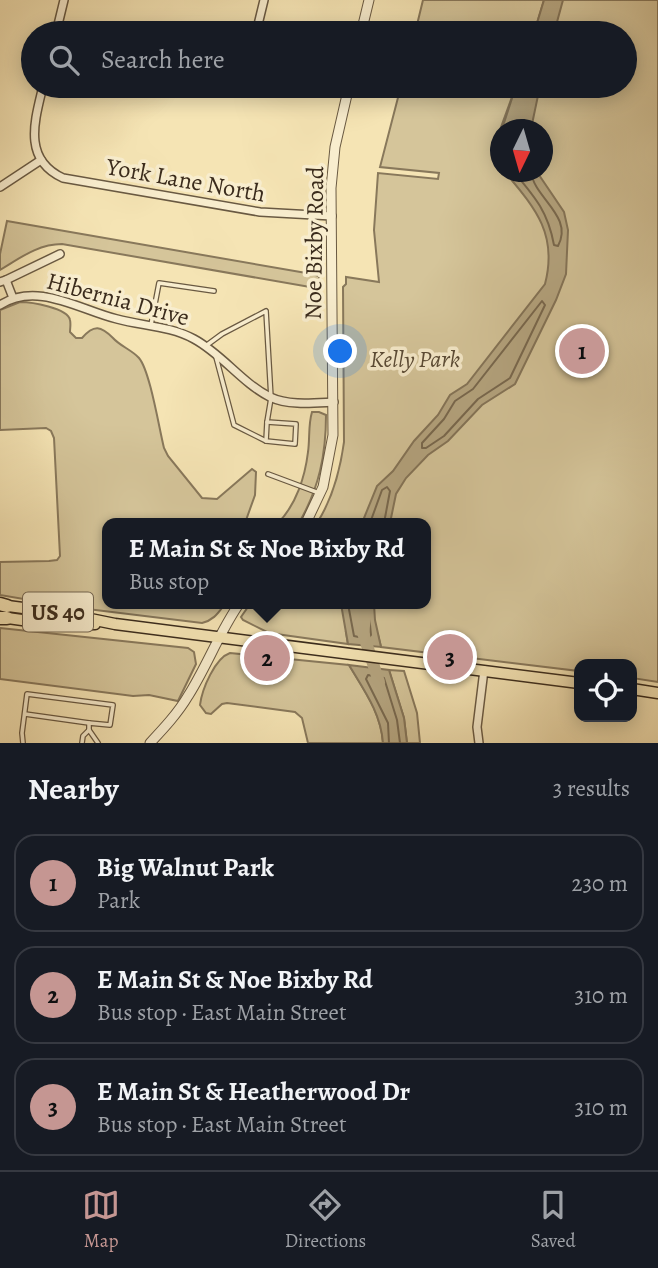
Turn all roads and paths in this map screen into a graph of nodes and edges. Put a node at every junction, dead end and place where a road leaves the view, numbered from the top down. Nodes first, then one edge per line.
1 (64, 0) edge
2 (264, 0) edge
3 (369, 0) edge
4 (59, 21) edge
5 (259, 21) edge
6 (364, 21) edge
7 (40, 98) edge
8 (347, 98) edge
9 (41, 160) junction
10 (0, 187) edge
11 (332, 216) junction
12 (60, 254) dead end
13 (3, 281) edge
14 (214, 291) dead end
15 (13, 298) junction
16 (0, 305) edge
17 (151, 326) junction
18 (205, 346) junction
19 (215, 354) junction
20 (271, 398) junction
21 (334, 402) junction
22 (267, 422) junction
23 (266, 441) junction
24 (268, 474) dead end
25 (321, 493) junction
26 (308, 518) edge
27 (236, 609) edge
28 (2, 611) edge
29 (219, 636) junction
30 (484, 670) junction
31 (574, 681) edge
32 (637, 690) edge
33 (658, 693) edge
34 (24, 714) junction
35 (89, 723) junction
36 (89, 730) junction
37 (23, 743) edge
38 (82, 743) edge
39 (98, 743) edge
40 (150, 743) edge
41 (479, 743) edge

1 - 4 street
2 - 5 street
3 - 6 street
7 - 9 street
8 - 11 street, Noe Bixby Road
9 - 10 street
9 - 11 street, York Lane North
11 - 21 street, Noe Bixby Road
12 - 13 street
13 - 15 street
14 - 17 lane
15 - 16 street, Hibernia Drive
15 - 17 street, Hibernia Drive
17 - 18 street, Hibernia Drive
18 - 19 street, Hibernia Drive
18 - 20 lane
19 - 20 street, Hibernia Drive
19 - 23 lane
20 - 21 street
20 - 22 lane
21 - 25 street, Noe Bixby Road
22 - 23 lane
22 - 23 lane
24 - 25 lane
25 - 26 street, Noe Bixby Road
27 - 29 street
28 - 29 main road, US 40
29 - 30 main road, US 40
29 - 40 street
30 - 31 main road, US 40
30 - 41 street
32 - 33 main road
34 - 35 lane
34 - 35 lane
34 - 37 lane
35 - 36 lane
36 - 38 lane
36 - 39 lane

